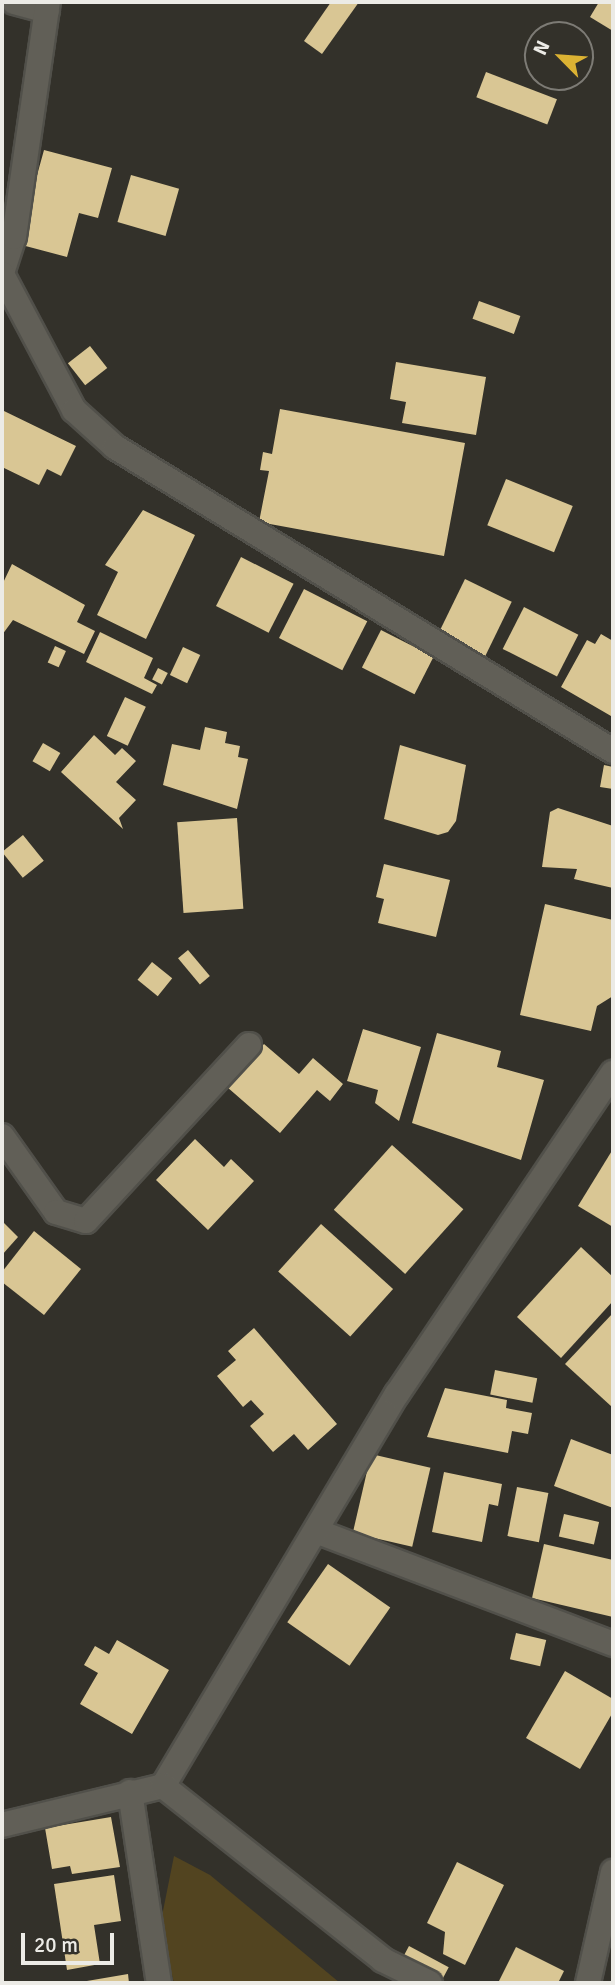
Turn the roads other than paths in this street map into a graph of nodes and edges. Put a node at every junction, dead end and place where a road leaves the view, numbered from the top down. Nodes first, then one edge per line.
1 (14, 2) edge
2 (48, 6) edge
3 (8, 237) edge
4 (2, 274) edge
5 (613, 751) edge
6 (248, 1045) dead end
7 (613, 1073) edge
8 (2, 1136) edge
9 (316, 1531) junction
10 (613, 1644) edge
11 (163, 1786) junction
12 (131, 1792) junction
13 (2, 1825) edge
14 (612, 1881) edge
15 (159, 1983) edge
16 (430, 1983) edge
17 (588, 1983) edge

1 - 2 street
2 - 3 street
3 - 4 street
4 - 5 street
6 - 8 street
7 - 9 street
9 - 10 street
9 - 11 street
11 - 12 street
11 - 16 street
12 - 13 street
12 - 15 street
14 - 17 street

